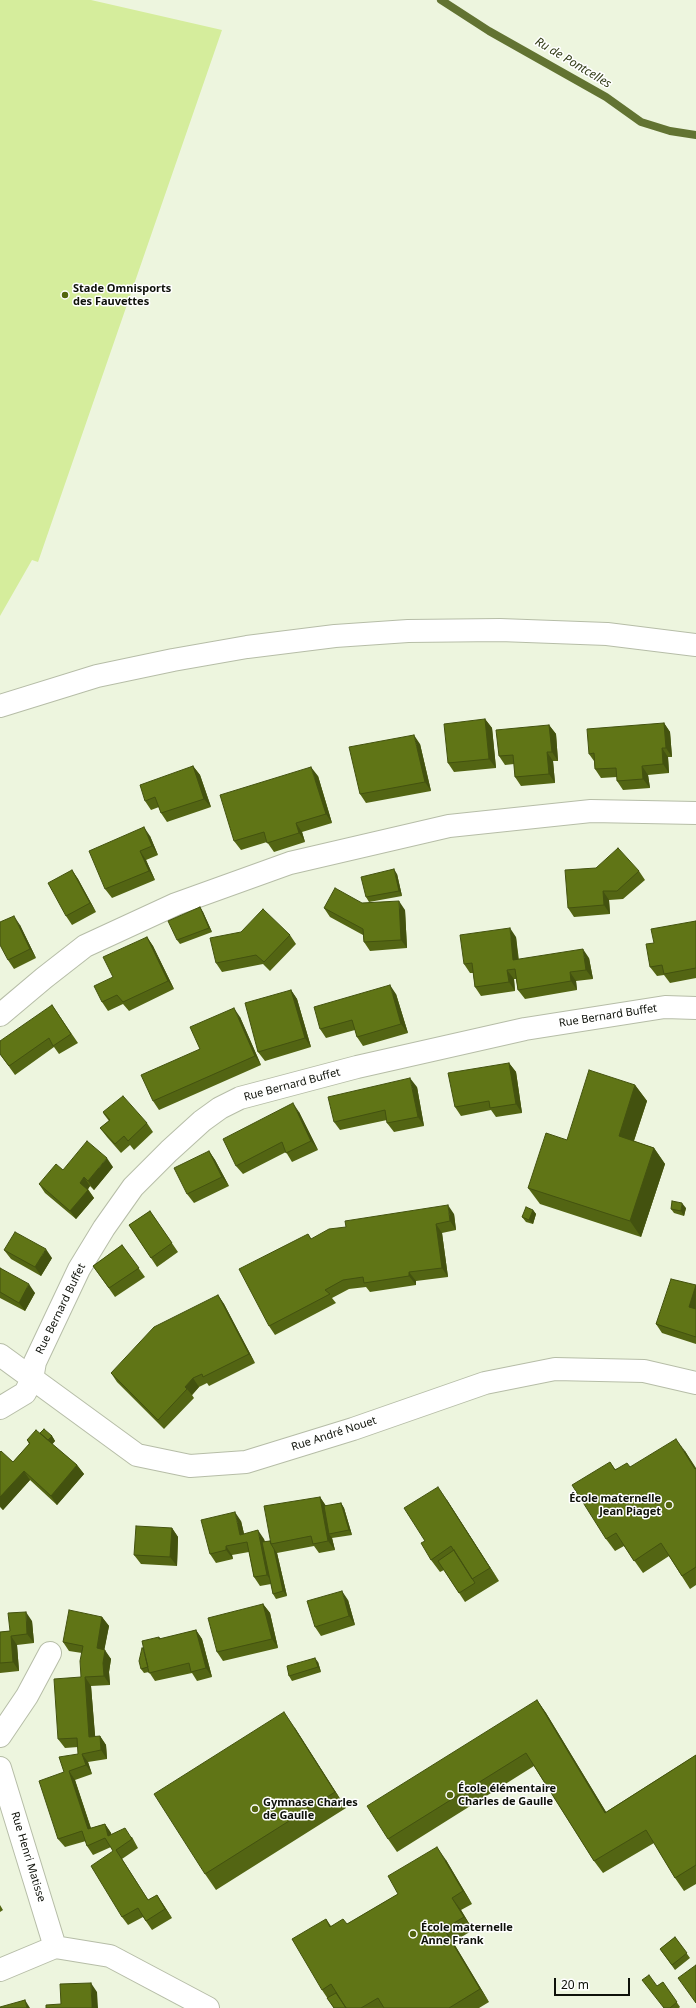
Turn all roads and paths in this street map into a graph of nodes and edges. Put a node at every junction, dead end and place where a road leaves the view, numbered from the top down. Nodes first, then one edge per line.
1 (696, 645) edge
2 (0, 706) edge
3 (696, 813) edge
4 (696, 1008) edge
5 (0, 1015) edge
6 (0, 1355) edge
7 (32, 1379) junction
8 (696, 1383) edge
9 (0, 1408) edge
10 (50, 1653) dead end
11 (0, 1736) edge
12 (0, 1768) edge
13 (55, 1947) junction
14 (0, 1970) edge
15 (208, 2008) edge

1 - 2 street
3 - 5 street
4 - 7 street, Rue Bernard Buffet
6 - 7 street, Rue André Nouet
7 - 8 street, Rue André Nouet
7 - 9 street
10 - 11 street
12 - 13 street, Rue Henri Matisse
13 - 14 street
13 - 15 street

